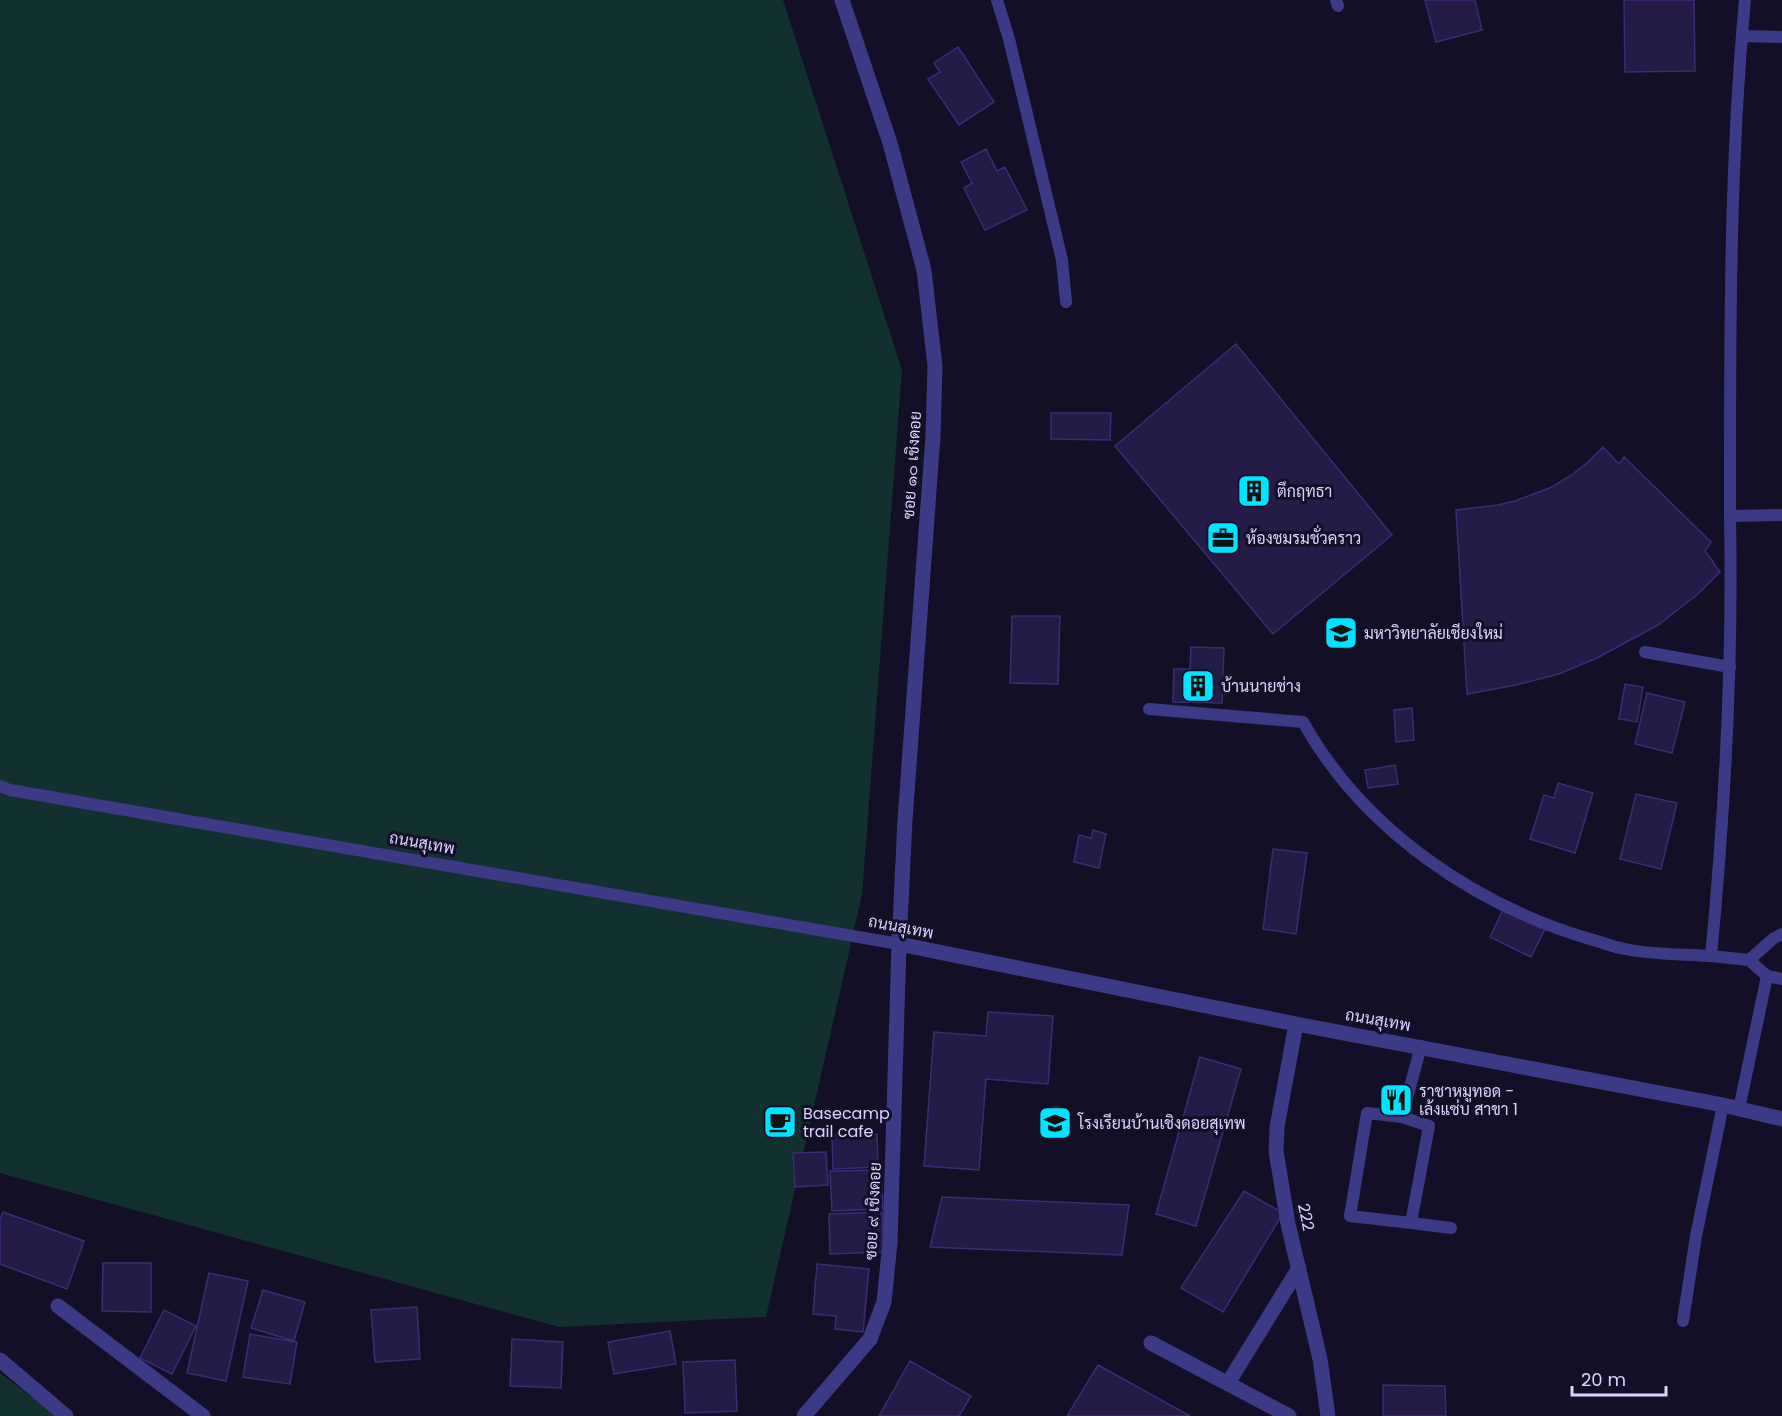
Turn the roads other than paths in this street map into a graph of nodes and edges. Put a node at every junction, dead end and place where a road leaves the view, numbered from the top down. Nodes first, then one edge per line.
1 (842, 0) edge
2 (997, 0) edge
3 (1745, 0) edge
4 (1742, 36) junction
5 (1782, 37) edge
6 (1066, 302) dead end
7 (1782, 515) edge
8 (1730, 516) junction
9 (1645, 652) dead end
10 (1730, 667) junction
11 (1149, 709) dead end
12 (5, 788) edge
13 (1782, 934) edge
14 (899, 944) junction
15 (1711, 956) junction
16 (1749, 960) junction
17 (1767, 976) junction
18 (1782, 979) edge
19 (1296, 1024) junction
20 (1421, 1046) junction
21 (1723, 1105) junction
22 (1739, 1109) junction
23 (1401, 1117) junction
24 (1782, 1119) edge
25 (1411, 1223) junction
26 (1451, 1228) dead end
27 (1299, 1268) junction
28 (58, 1306) dead end
29 (1683, 1321) dead end
30 (1151, 1343) dead end
31 (0, 1360) edge
32 (1228, 1383) junction
33 (66, 1416) edge
34 (203, 1416) edge
35 (804, 1416) edge
36 (1289, 1416) edge
37 (1328, 1416) edge

1 - 14 street, ซอย ๑๐ เชิงดอย
2 - 6 lane
3 - 4 lane
4 - 5 lane
4 - 8 lane
7 - 8 lane
8 - 10 lane
9 - 10 lane
10 - 15 lane
11 - 15 lane
12 - 14 lane, ถนนสุเทพ
13 - 16 lane
14 - 19 street, ถนนสุเทพ
14 - 35 street, ซอย ๙ เชิงดอย
15 - 16 lane
16 - 17 lane
17 - 18 lane
17 - 22 lane
19 - 20 street, ถนนสุเทพ
19 - 27 street, 222
20 - 21 street, ถนนสุเทพ
20 - 23 lane
21 - 22 street, ถนนสุเทพ
21 - 29 lane
22 - 24 street, ถนนสุเทพ
23 - 25 lane
23 - 25 lane
25 - 26 lane
27 - 32 street
27 - 37 street, 222
28 - 34 street
30 - 32 street
31 - 33 street
32 - 36 street

